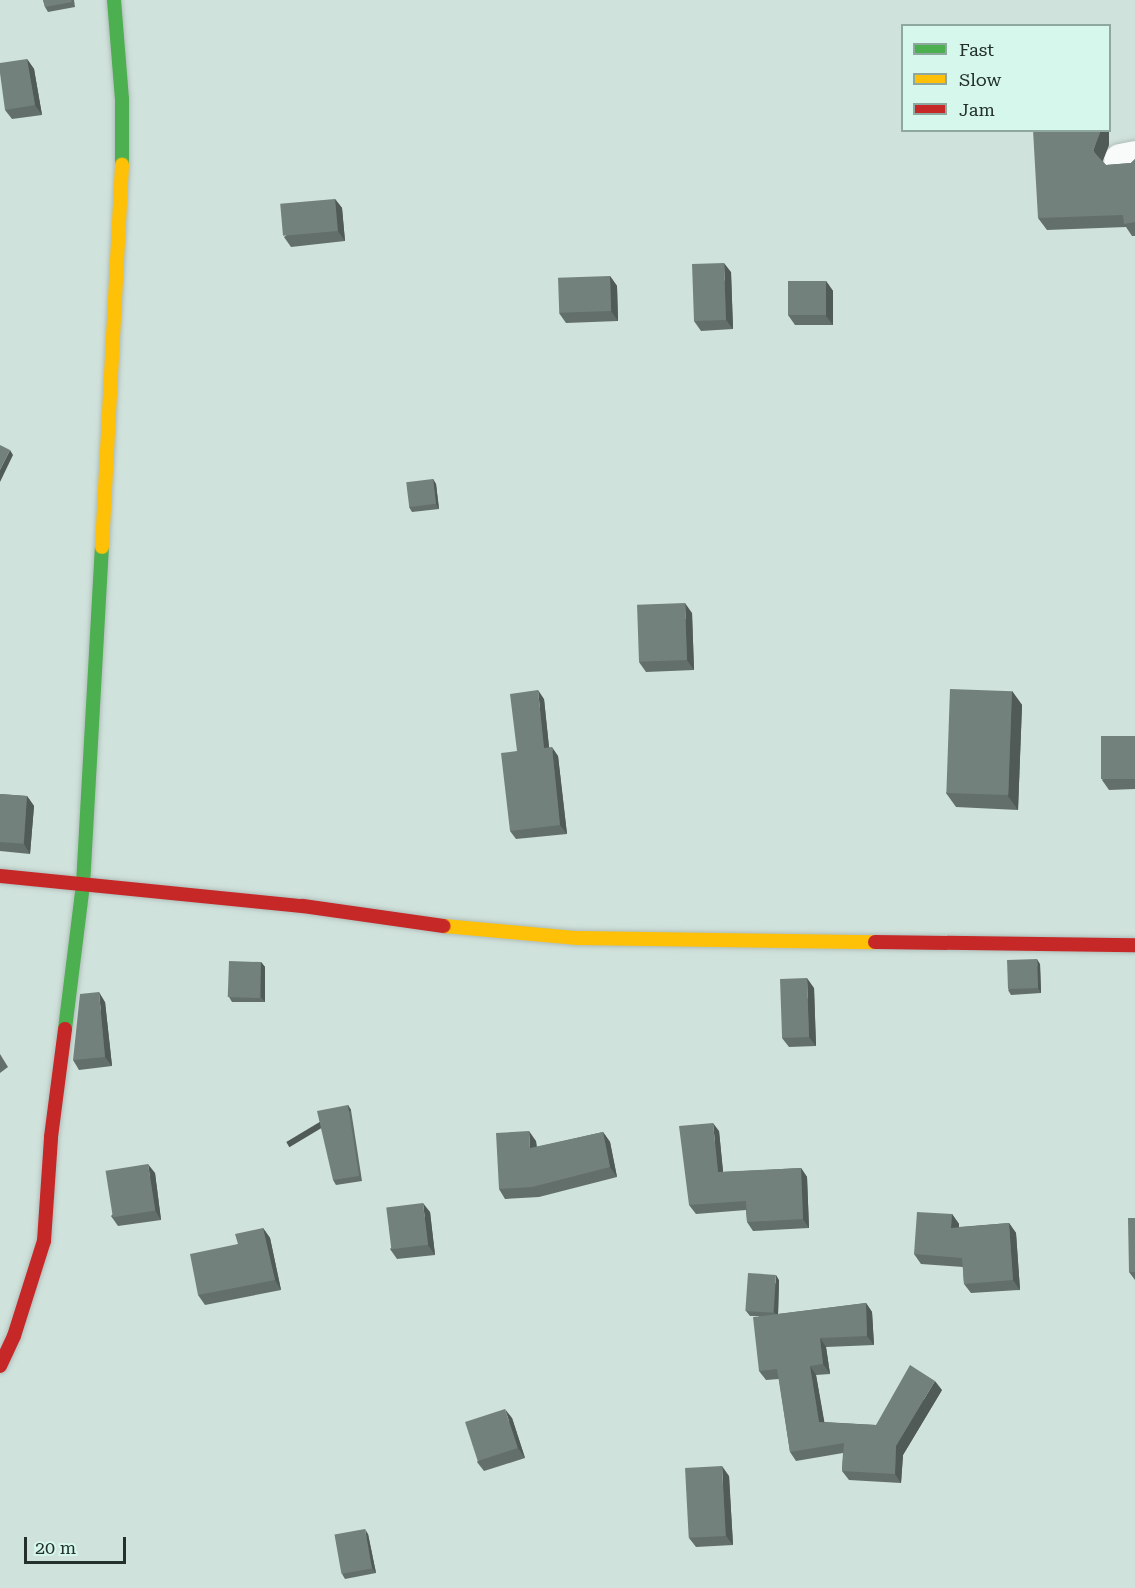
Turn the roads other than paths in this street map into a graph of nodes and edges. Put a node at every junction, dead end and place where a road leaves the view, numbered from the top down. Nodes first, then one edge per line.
1 (114, 0) edge
2 (0, 876) edge
3 (83, 885) junction
4 (1135, 945) edge
5 (0, 1366) edge

1 - 3 street
2 - 3 street
3 - 4 street
3 - 5 street

